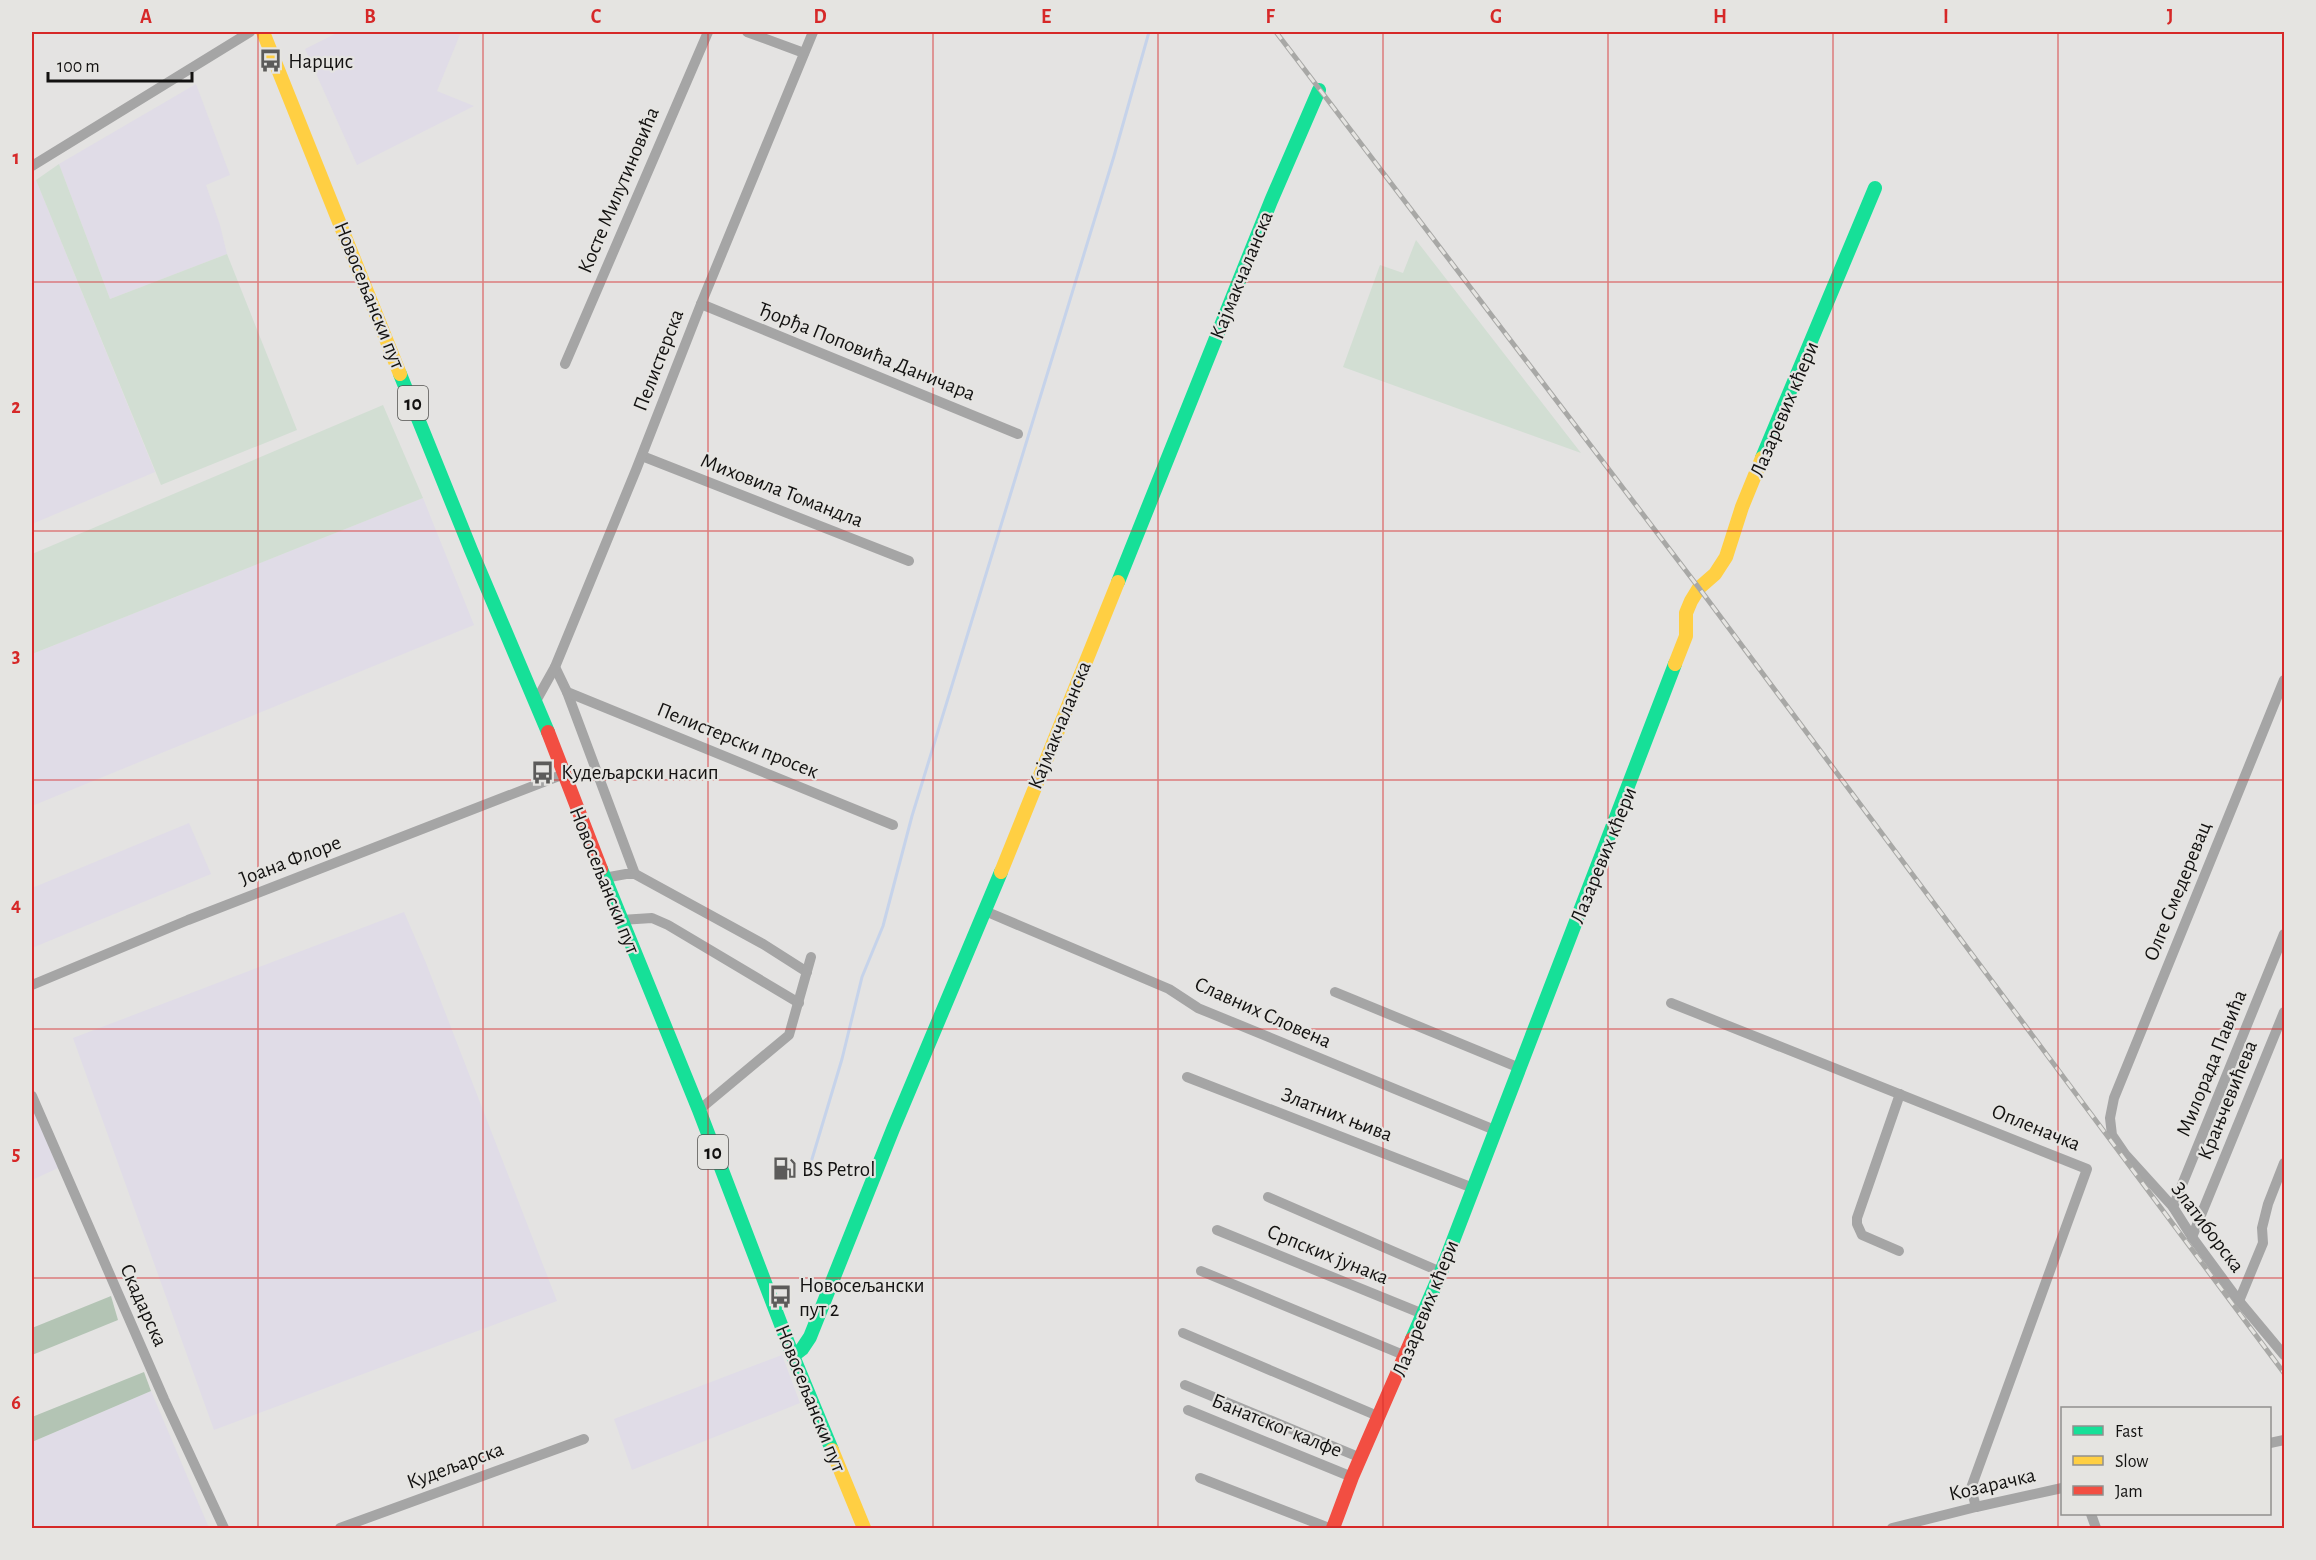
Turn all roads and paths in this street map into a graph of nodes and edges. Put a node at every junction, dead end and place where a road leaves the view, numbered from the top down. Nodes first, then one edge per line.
1 (250, 32) edge
2 (263, 32) edge
3 (708, 32) edge
4 (747, 32) edge
5 (813, 32) edge
6 (804, 53) junction
7 (1319, 90) dead end
8 (32, 166) edge
9 (1875, 188) dead end
10 (701, 304) junction
11 (565, 364) dead end
12 (1018, 434) dead end
13 (642, 456) junction
14 (909, 561) dead end
15 (555, 667) junction
16 (2284, 680) edge
17 (567, 692) junction
18 (536, 702) junction
19 (564, 774) junction
20 (893, 825) dead end
21 (635, 874) junction
22 (604, 878) junction
23 (985, 911) junction
24 (621, 920) junction
25 (2284, 934) edge
26 (811, 957) dead end
27 (807, 972) junction
28 (32, 985) edge
29 (1335, 992) dead end
30 (800, 1003) junction
31 (1671, 1003) dead end
32 (2284, 1012) edge
33 (1520, 1068) junction
34 (1187, 1077) dead end
35 (1900, 1094) junction
36 (32, 1096) edge
37 (699, 1110) junction
38 (2110, 1118) joint
39 (1495, 1130) junction
40 (2284, 1163) edge
41 (1473, 1188) junction
42 (1268, 1197) dead end
43 (2173, 1208) junction
44 (1217, 1230) dead end
45 (2192, 1237) junction
46 (1899, 1251) dead end
47 (1201, 1271) dead end
48 (1441, 1272) junction
49 (2239, 1301) junction
50 (1424, 1314) junction
51 (1183, 1333) dead end
52 (2284, 1355) edge
53 (793, 1356) junction
54 (1406, 1356) junction
55 (1185, 1385) dead end
56 (1188, 1410) dead end
57 (1380, 1417) junction
58 (584, 1439) dead end
59 (1361, 1458) junction
60 (1352, 1477) junction
61 (1200, 1478) dead end
62 (2061, 1488) edge
63 (1976, 1507) junction
64 (1930, 1519) junction
65 (224, 1528) edge
66 (340, 1528) edge
67 (864, 1528) edge
68 (1331, 1528) edge
69 (1892, 1528) edge
70 (1922, 1528) edge

1 - 8 street
2 - 18 street, Новосељански пут / 10
3 - 11 street, Косте Милутиновића
4 - 6 street
5 - 6 street, Пелистерска
6 - 10 street, Пелистерска
7 - 23 street, Кајмакчаланска
9 - 33 street, Лазаревих кћери
10 - 12 street, Ђорђа Поповића Даничара
10 - 13 street, Пелистерска
13 - 14 street, Миховила Томандла
13 - 15 street, Пелистерска
15 - 17 street
15 - 18 street, Пелистерска
16 - 38 street, Олге Смедеревац
17 - 20 street, Пелистерски просек
17 - 21 street
18 - 19 street, Новосељански пут / 10
19 - 22 street, Новосељански пут / 10
19 - 28 street, Јоана Флоре
21 - 22 street
21 - 27 street
22 - 24 street, Новосељански пут / 10
23 - 39 street, Славних Словена
23 - 53 street, Кајмакчаланска
24 - 30 street
24 - 37 street, Новосељански пут / 10
25 - 43 street, Милорада Павића
26 - 27 street
27 - 30 street
29 - 33 street
30 - 37 street
31 - 35 street, Опленачка
32 - 45 street, Крањчевићева
33 - 39 street, Лазаревих кћери
34 - 41 street, Златних њива
35 - 46 street
35 - 63 street, Опленачка
36 - 65 street, Скадарска
37 - 53 street, Новосељански пут / 10
38 - 43 street, Златиборска
39 - 41 street, Лазаревих кћери
40 - 49 street
41 - 48 street, Лазаревих кћери
42 - 48 street
43 - 45 street, Златиборска
44 - 50 street, Српских јунака
45 - 49 street, Златиборска
47 - 54 street
48 - 50 street, Лазаревих кћери
49 - 52 street, Златиборска
50 - 54 street, Лазаревих кћери
51 - 57 street
53 - 67 street, Новосељански пут / 10
54 - 57 street, Лазаревих кћери
55 - 59 street
56 - 60 street, Банатског калфе
57 - 59 street, Лазаревих кћери
58 - 66 street, Кудељарска
59 - 60 street, Лазаревих кћери
60 - 68 street, Лазаревих кћери
61 - 68 street
62 - 63 street, Козарачка
63 - 64 street, Козарачка
64 - 69 street, Козарачка
64 - 70 street

